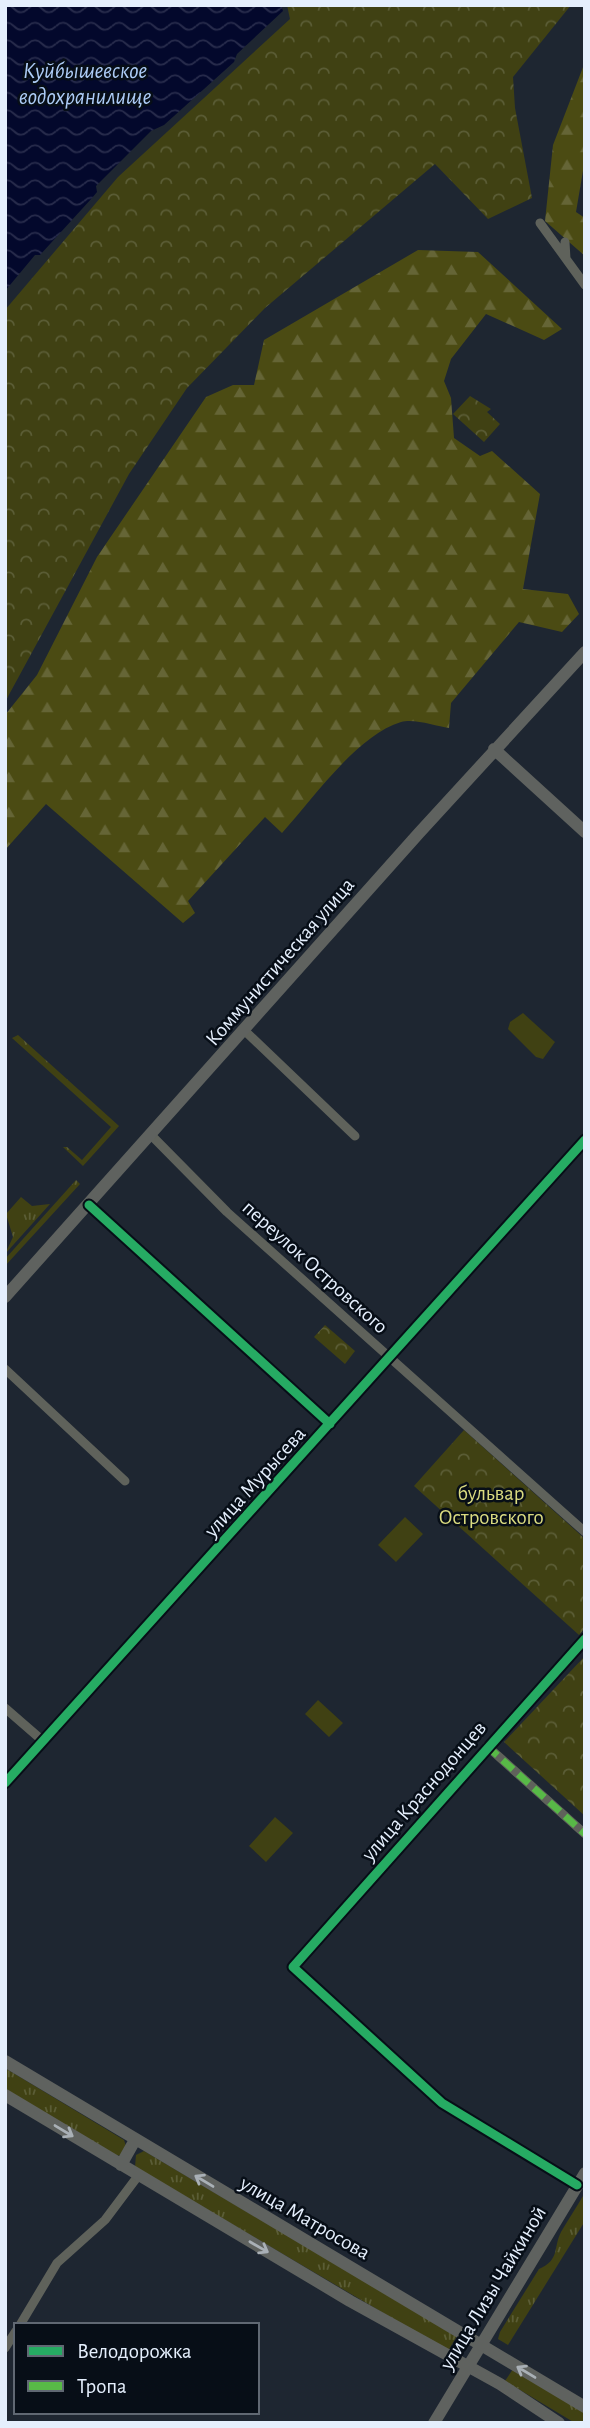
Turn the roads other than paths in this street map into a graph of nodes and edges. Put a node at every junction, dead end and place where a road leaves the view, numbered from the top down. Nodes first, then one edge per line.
1 (540, 223) dead end
2 (565, 242) dead end
3 (566, 261) junction
4 (585, 285) edge
5 (585, 652) edge
6 (494, 749) junction
7 (585, 832) edge
8 (245, 1031) junction
9 (152, 1136) junction
10 (355, 1136) dead end
11 (585, 1140) edge
12 (89, 1205) junction
13 (5, 1297) edge
14 (390, 1357) junction
15 (5, 1369) edge
16 (330, 1424) junction
17 (125, 1481) dead end
18 (585, 1532) edge
19 (585, 1639) edge
20 (5, 1708) edge
21 (43, 1741) junction
22 (487, 1746) junction
23 (5, 1783) edge
24 (585, 1834) edge
25 (5, 2061) edge
26 (5, 2095) edge
27 (135, 2140) junction
28 (121, 2165) junction
29 (138, 2176) junction
30 (581, 2179) edge
31 (21, 2323) edge
32 (481, 2344) junction
33 (467, 2368) junction
34 (585, 2407) edge
35 (434, 2423) edge
36 (559, 2423) edge

1 - 3 street
2 - 3 street
3 - 4 street
5 - 6 main road, Коммунистическая улица
6 - 7 main road
6 - 8 main road, Коммунистическая улица
8 - 9 main road, Коммунистическая улица
8 - 10 street
9 - 12 main road, Коммунистическая улица
9 - 14 street, переулок Островского
11 - 14 street, улица Мурысева
12 - 13 main road, Коммунистическая улица
12 - 16 street
14 - 16 street, улица Мурысева
14 - 18 street, переулок Островского
15 - 17 street
16 - 21 street, улица Мурысева
19 - 22 street, улица Краснодонцев
20 - 21 street
21 - 23 street, улица Мурысева
22 - 24 street
22 - 30 street, улица Краснодонцев
25 - 27 main road, улица Матросова
26 -> 28 main road
27 - 28 main road
32 -> 27 main road, улица Матросова
28 - 29 main road
29 - 31 street
29 -> 33 main road
30 - 32 main road, улица Лизы Чайкиной
32 - 33 main road, улица Лизы Чайкиной
34 -> 32 main road, улица Матросова
33 - 35 main road, улица Лизы Чайкиной
33 - 36 main road

